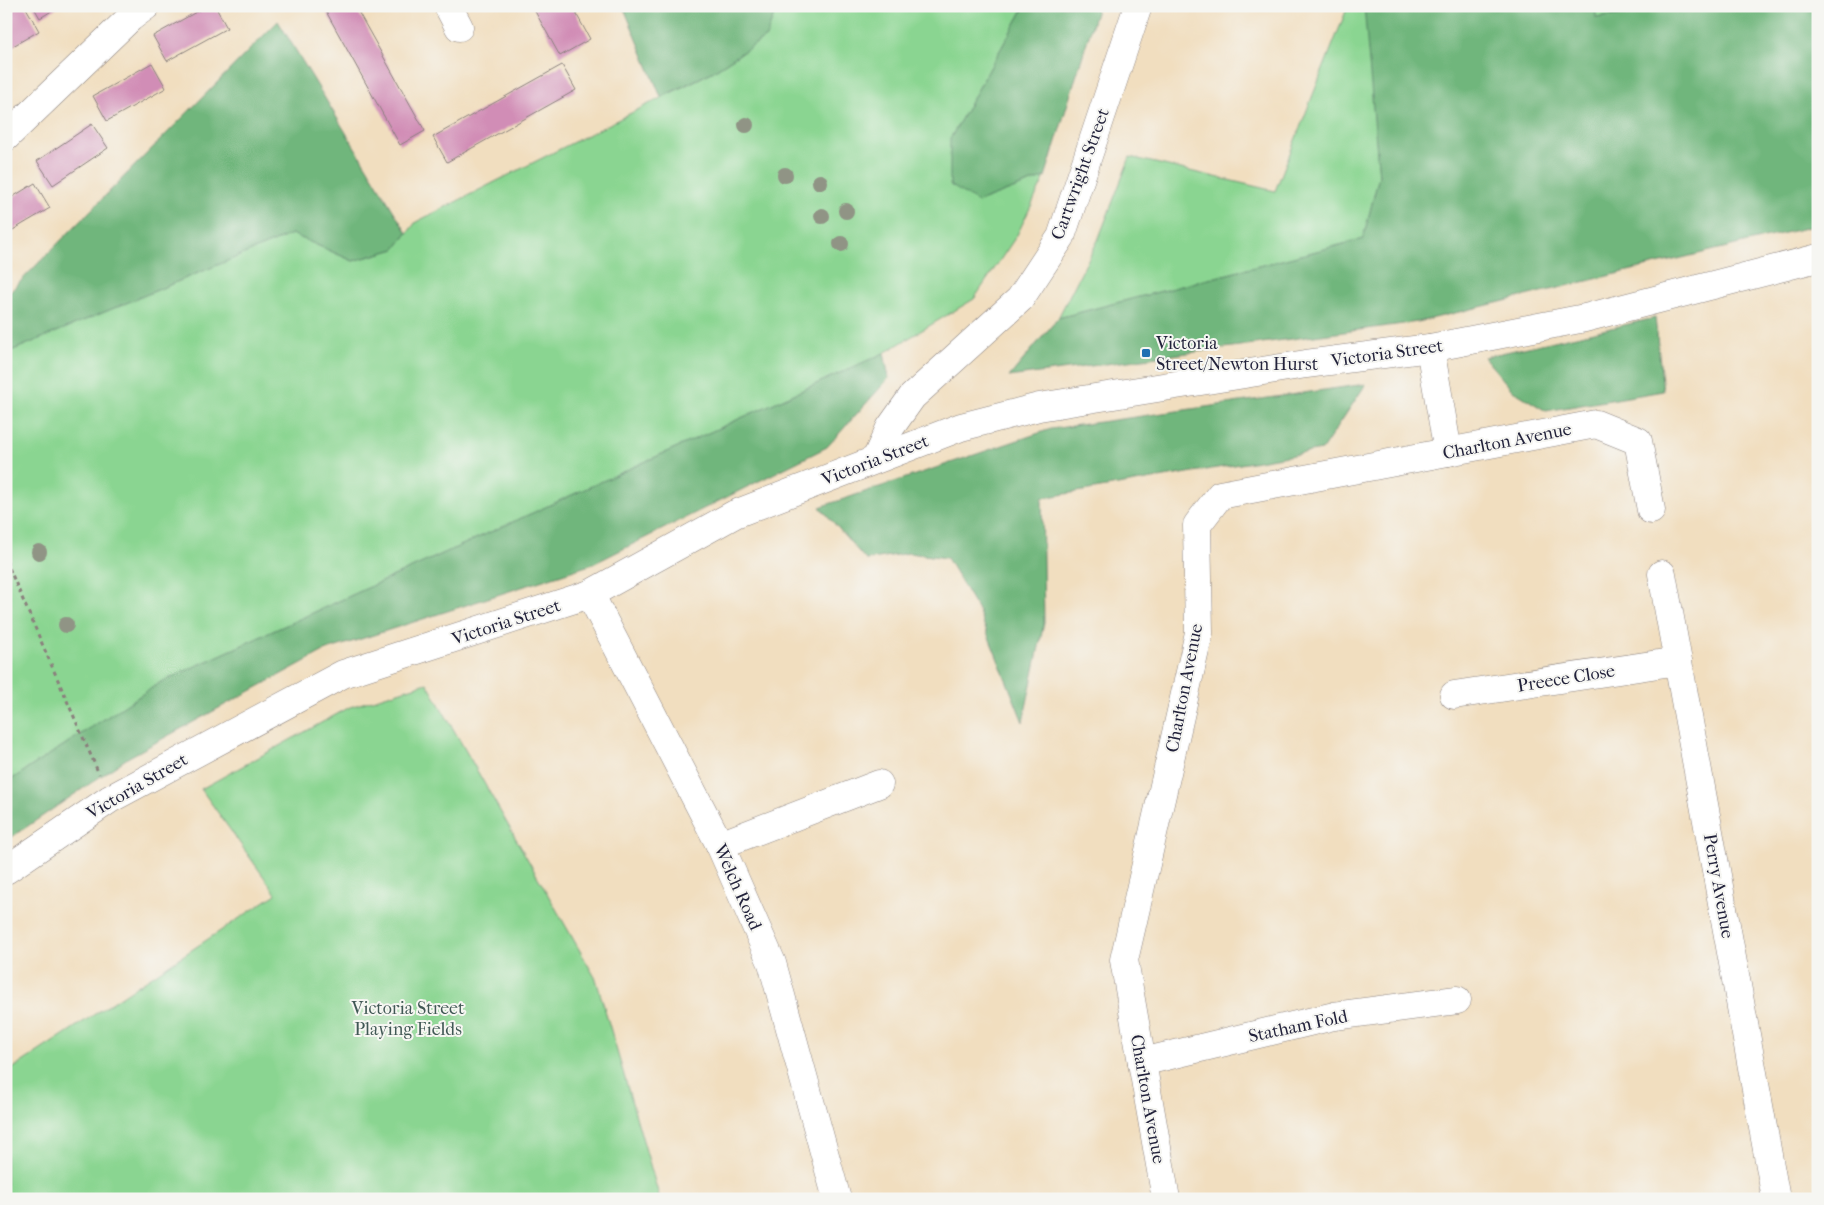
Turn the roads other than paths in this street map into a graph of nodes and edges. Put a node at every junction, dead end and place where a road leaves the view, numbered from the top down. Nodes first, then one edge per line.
1 (146, 6) edge
2 (1138, 6) edge
3 (6, 137) edge
4 (1818, 258) edge
5 (1430, 348) junction
6 (1448, 452) junction
7 (876, 459) junction
8 (1651, 510) dead end
9 (1662, 574) dead end
10 (590, 594) junction
11 (1678, 661) junction
12 (1454, 695) dead end
13 (879, 784) dead end
14 (720, 845) junction
15 (6, 870) edge
16 (1457, 1000) dead end
17 (1142, 1062) junction
18 (837, 1199) edge
19 (1166, 1199) edge
20 (1776, 1199) edge

1 - 3 street
2 - 7 street, Cartwright Street
4 - 5 street, Victoria Street
5 - 6 street
5 - 7 street, Victoria Street
6 - 8 street, Charlton Avenue
6 - 17 street, Charlton Avenue
7 - 10 street, Victoria Street
9 - 11 street, Perry Avenue
10 - 14 street, Welch Road
10 - 15 street, Victoria Street
11 - 12 street, Preece Close
11 - 20 street, Perry Avenue
13 - 14 street
14 - 18 street, Welch Road
16 - 17 street, Statham Fold
17 - 19 street, Charlton Avenue

